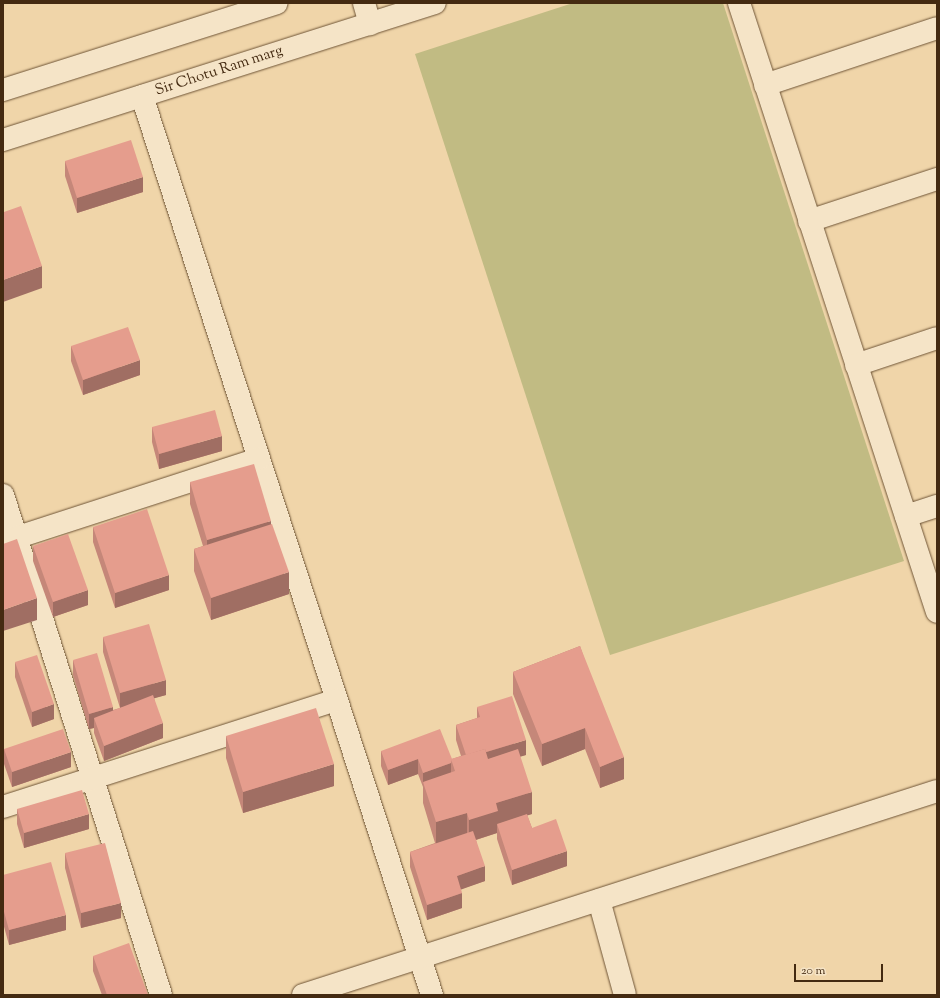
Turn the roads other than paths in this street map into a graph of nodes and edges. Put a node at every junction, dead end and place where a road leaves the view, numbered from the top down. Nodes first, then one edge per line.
1 (277, 3) edge
2 (364, 3) edge
3 (435, 3) edge
4 (739, 3) edge
5 (370, 24) junction
6 (937, 28) edge
7 (765, 85) junction
8 (3, 90) edge
9 (142, 96) junction
10 (3, 140) edge
11 (937, 179) edge
12 (809, 221) junction
13 (937, 338) edge
14 (856, 365) junction
15 (259, 459) junction
16 (3, 495) edge
17 (937, 506) edge
18 (906, 516) junction
19 (10, 540) edge
20 (937, 612) edge
21 (336, 700) junction
22 (93, 778) junction
23 (937, 791) edge
24 (3, 807) edge
25 (599, 900) junction
26 (420, 958) junction
27 (161, 995) edge
28 (303, 995) edge
29 (432, 995) edge
30 (625, 995) edge

1 - 8 street
2 - 5 street
3 - 5 street, Sir Chotu Ram marg
4 - 7 street
5 - 9 street, Sir Chotu Ram marg
6 - 7 street
7 - 12 street
9 - 10 street, Sir Chotu Ram marg
9 - 15 street
11 - 12 street
12 - 14 street
13 - 14 street
14 - 18 street
15 - 19 street
15 - 21 street
16 - 19 street
17 - 18 street
18 - 20 street
19 - 22 street
21 - 22 street
21 - 26 street
22 - 24 street
22 - 27 street
23 - 25 street
25 - 26 street
25 - 30 street
26 - 28 street
26 - 29 street

